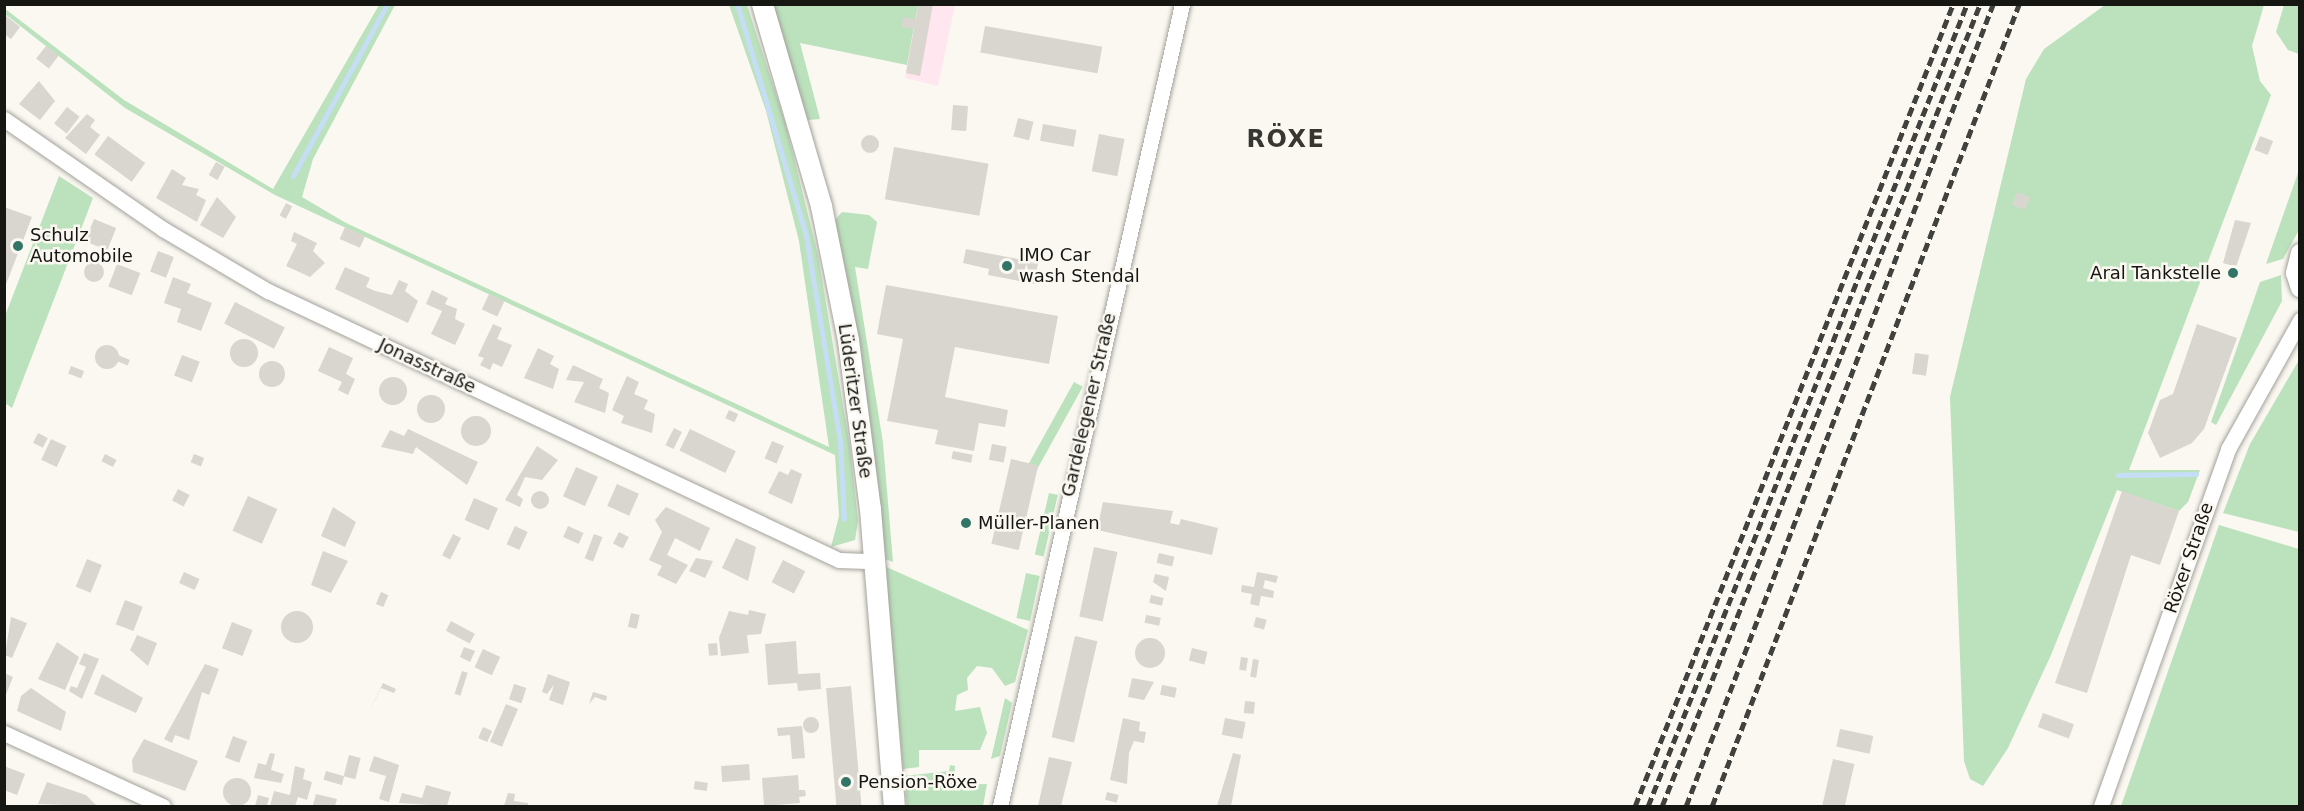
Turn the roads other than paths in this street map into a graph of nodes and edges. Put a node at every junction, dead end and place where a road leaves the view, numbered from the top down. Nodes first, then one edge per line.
1 (762, 4) edge
2 (1182, 4) edge
3 (4, 119) edge
4 (2300, 253) edge
5 (2300, 288) edge
6 (2300, 320) edge
7 (873, 561) junction
8 (4, 733) edge
9 (163, 807) edge
10 (894, 807) edge
11 (1000, 807) edge
12 (2101, 807) edge

1 - 7 main road, Lüderitzer Straße
2 - 11 street, Gardelegener Straße
3 - 7 street, Jonasstraße
4 - 5 street
6 - 12 street, Röxer Straße
7 - 10 main road, Lüderitzer Straße
8 - 9 street

